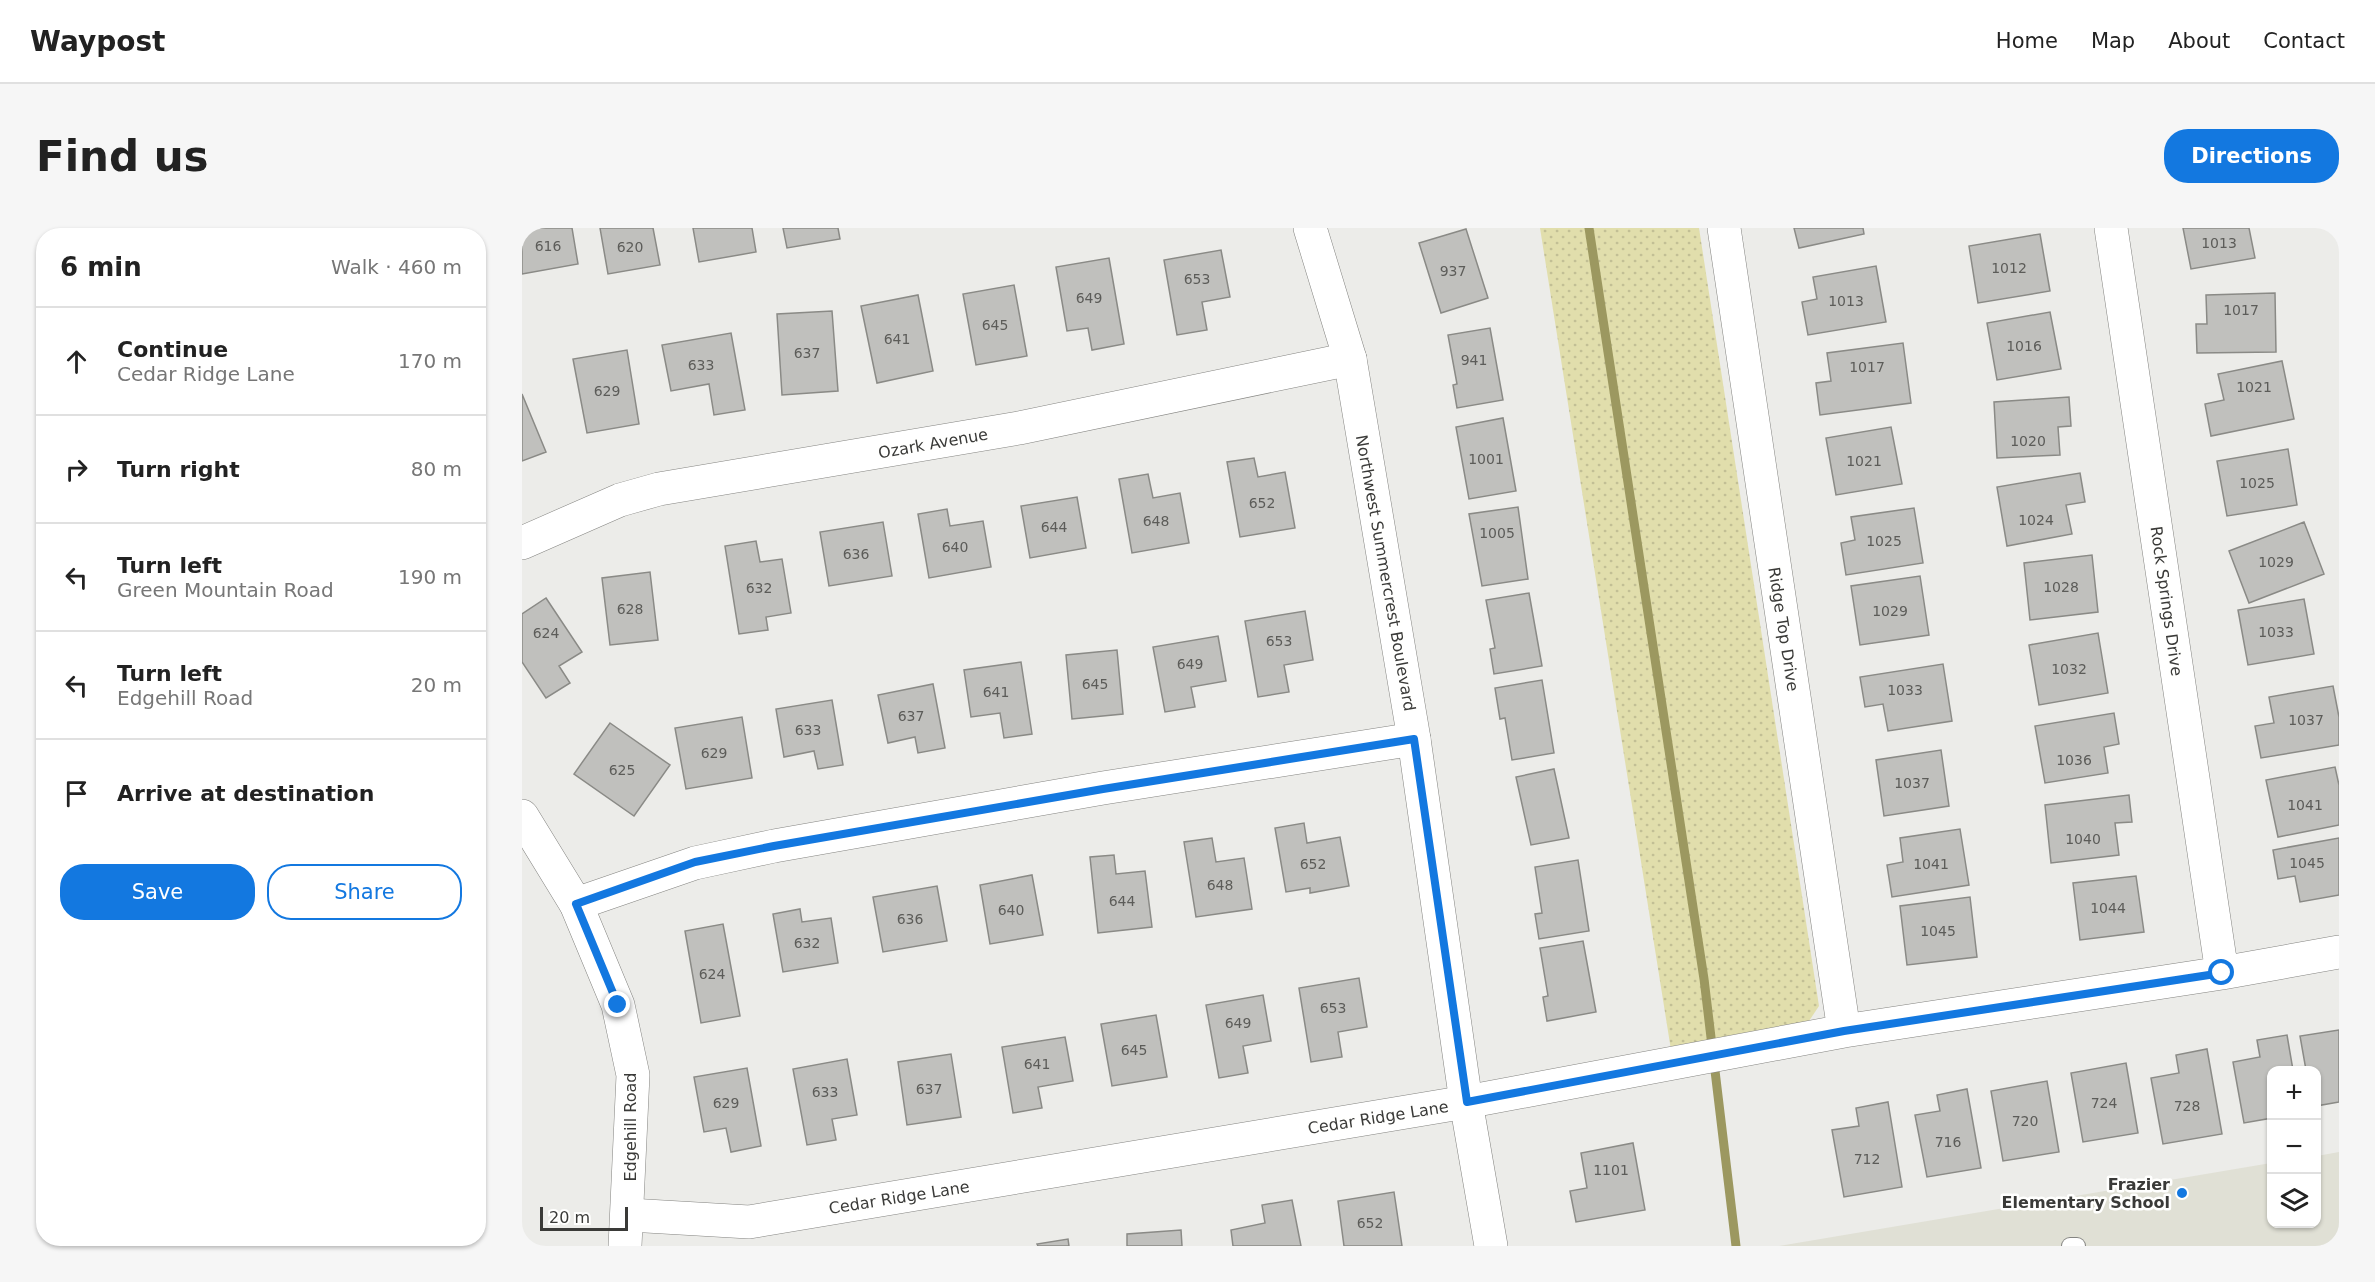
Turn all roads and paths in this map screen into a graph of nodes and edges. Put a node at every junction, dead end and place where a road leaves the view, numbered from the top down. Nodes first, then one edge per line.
1 (1310, 228) edge
2 (1724, 228) edge
3 (2111, 228) edge
4 (1350, 360) junction
5 (522, 543) edge
6 (1414, 739) junction
7 (522, 816) edge
8 (576, 904) junction
9 (2339, 952) edge
10 (2222, 973) junction
11 (1844, 1031) junction
12 (1467, 1102) junction
13 (627, 1231) edge
14 (1491, 1246) edge
15 (2070, 1246) edge
16 (2077, 1246) edge

1 - 4 street, Northwest Summercrest Boulevard
2 - 11 street, Ridge Top Drive
3 - 10 street, Rock Springs Drive
4 - 5 street, Ozark Avenue
4 - 6 street, Northwest Summercrest Boulevard
6 - 8 street
6 - 12 street, Northwest Summercrest Boulevard
7 - 8 street, Edgehill Road
8 - 13 street, Edgehill Road
9 - 10 street, Cedar Ridge Lane
10 - 11 street, Cedar Ridge Lane
11 - 12 street, Cedar Ridge Lane
12 - 13 street, Cedar Ridge Lane
12 - 14 street, Northwest Summercrest Boulevard
15 - 16 lane

